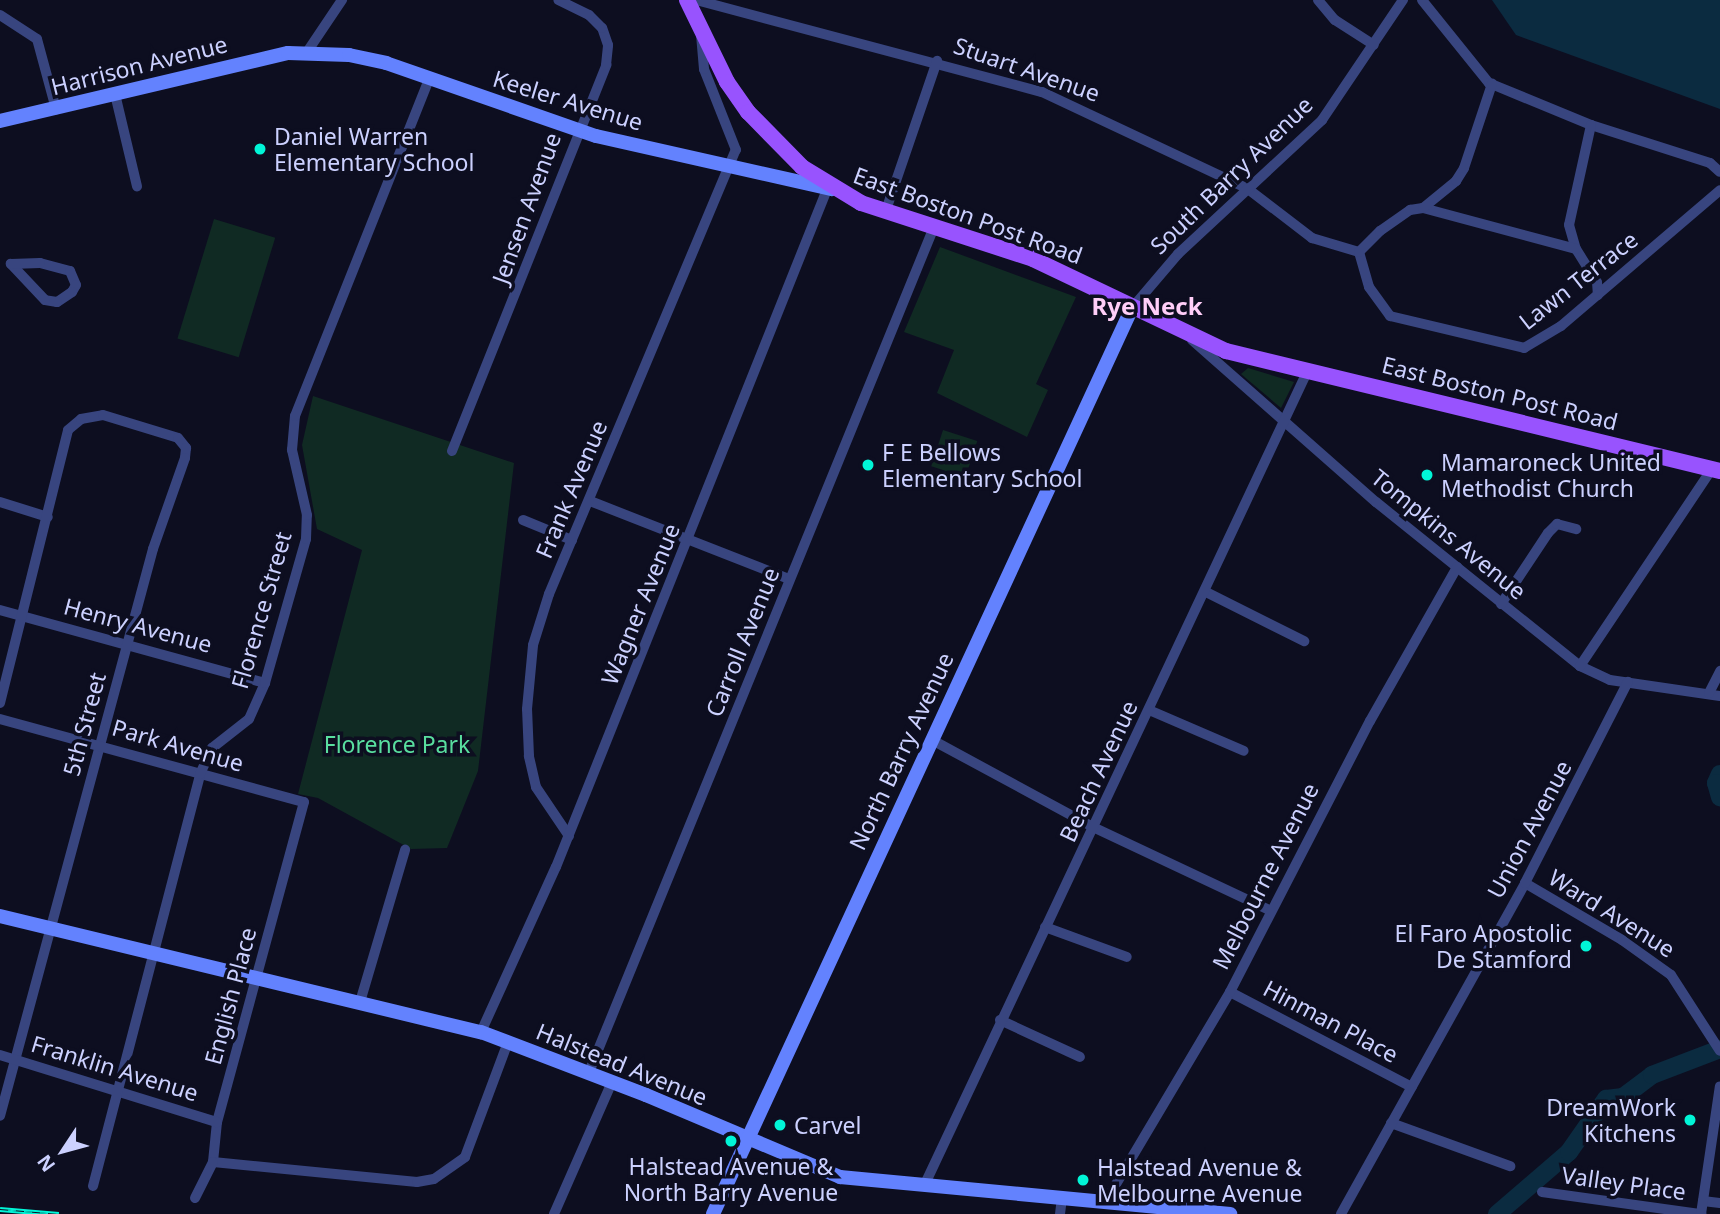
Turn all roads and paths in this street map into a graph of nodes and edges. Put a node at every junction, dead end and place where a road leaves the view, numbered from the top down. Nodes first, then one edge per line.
1 (342, 0) edge
2 (558, 0) edge
3 (687, 0) edge
4 (696, 0) edge
5 (1318, 0) edge
6 (1403, 0) edge
7 (1422, 0) edge
8 (0, 15) edge
9 (700, 28) junction
10 (1374, 46) junction
11 (307, 52) junction
12 (288, 53) joint
13 (937, 61) junction
14 (429, 80) junction
15 (1492, 84) junction
16 (115, 94) junction
17 (56, 109) junction
18 (0, 121) edge
19 (1591, 125) junction
20 (578, 130) junction
21 (729, 165) junction
22 (1720, 172) edge
23 (137, 186) dead end
24 (832, 189) junction
25 (1248, 189) junction
26 (1720, 190) edge
27 (1423, 208) junction
28 (885, 213) junction
29 (934, 227) junction
30 (1576, 249) junction
31 (1359, 252) junction
32 (6, 262) edge
33 (1598, 295) junction
34 (1132, 308) junction
35 (1185, 335) junction
36 (1307, 372) junction
37 (1283, 420) junction
38 (452, 451) dead end
39 (1716, 470) edge
40 (590, 501) junction
41 (0, 502) edge
42 (48, 517) junction
43 (523, 520) dead end
44 (1576, 529) dead end
45 (689, 539) junction
46 (572, 540) junction
47 (1457, 567) junction
48 (789, 579) junction
49 (1206, 592) junction
50 (1501, 604) junction
51 (0, 610) edge
52 (23, 616) junction
53 (1304, 641) dead end
54 (128, 643) junction
55 (1580, 666) junction
56 (1720, 671) edge
57 (1628, 682) junction
58 (265, 683) junction
59 (1715, 694) edge
60 (0, 704) edge
61 (1149, 710) junction
62 (0, 719) edge
63 (934, 741) junction
64 (100, 745) junction
65 (1244, 751) dead end
66 (200, 774) junction
67 (304, 802) joint
68 (1095, 828) junction
69 (569, 836) junction
70 (405, 850) dead end
71 (1525, 883) junction
72 (1269, 910) junction
73 (0, 916) edge
74 (1045, 927) junction
75 (52, 928) junction
76 (157, 954) junction
77 (1127, 957) dead end
78 (257, 977) junction
79 (1230, 992) junction
80 (360, 1002) junction
81 (1000, 1020) junction
82 (481, 1032) junction
83 (508, 1042) junction
84 (1720, 1051) edge
85 (0, 1055) edge
86 (1080, 1057) dead end
87 (17, 1060) junction
88 (589, 1072) junction
89 (611, 1082) junction
90 (1720, 1086) edge
91 (1412, 1087) junction
92 (119, 1091) junction
93 (0, 1116) edge
94 (1717, 1120) edge
95 (217, 1122) junction
96 (1391, 1123) junction
97 (745, 1140) junction
98 (213, 1163) junction
99 (1510, 1166) dead end
100 (93, 1186) dead end
101 (924, 1186) junction
102 (1542, 1192) dead end
103 (1062, 1197) junction
104 (195, 1198) dead end
105 (1106, 1201) junction
106 (1703, 1201) junction
107 (1720, 1203) edge
108 (554, 1214) edge
109 (713, 1214) edge
110 (1060, 1214) edge
111 (1230, 1214) edge
112 (1341, 1214) edge
113 (1701, 1214) edge

1 - 11 street
2 - 20 street, Jensen Avenue
3 - 9 main road, East Boston Post Road
4 - 13 street, Stuart Avenue
5 - 10 street
6 - 10 street, South Barry Avenue
7 - 15 street
8 - 17 street
9 - 21 street
9 - 24 main road, East Boston Post Road
10 - 25 street, South Barry Avenue
11 - 12 street, Keeler Avenue
11 - 14 street, Keeler Avenue
12 - 16 street, Harrison Avenue
13 - 25 street, Stuart Avenue
13 - 28 street
14 - 20 street, Keeler Avenue
14 - 58 street, Florence Street
15 - 19 street
15 - 27 street
16 - 17 street, Harrison Avenue
16 - 23 street
17 - 18 street, Harrison Avenue
19 - 22 street
19 - 30 street
20 - 21 street, Keeler Avenue
20 - 38 street, Jensen Avenue
21 - 24 street, Keeler Avenue
21 - 40 street, Frank Avenue
24 - 28 main road, East Boston Post Road
24 - 45 street, Wagner Avenue
25 - 31 street, Stuart Avenue
25 - 34 street, South Barry Avenue
26 - 33 street, Lawn Terrace
27 - 30 street
27 - 31 street
28 - 29 main road, East Boston Post Road
29 - 34 main road, East Boston Post Road
29 - 48 street, Carroll Avenue
30 - 33 street
31 - 33 street, Lawn Terrace
32 - 32 street
34 - 35 main road, East Boston Post Road
34 - 63 street, North Barry Avenue
35 - 36 main road, East Boston Post Road
35 - 37 street, Tompkins Avenue
36 - 37 street, Beach Avenue
36 - 39 main road, East Boston Post Road
37 - 47 street, Tompkins Avenue
37 - 49 street, Beach Avenue
39 - 55 street
40 - 45 street
40 - 46 street, Frank Avenue
41 - 42 street
42 - 52 street
42 - 54 street, 5th Street
43 - 46 street
44 - 50 street
45 - 48 street
45 - 69 street, Wagner Avenue
46 - 69 street, Frank Avenue
47 - 50 street, Tompkins Avenue
47 - 72 street, Melbourne Avenue
48 - 88 street, Carroll Avenue
49 - 53 street
49 - 61 street, Beach Avenue
50 - 55 street, Tompkins Avenue
51 - 52 street, Henry Avenue
52 - 54 street, Henry Avenue
52 - 60 street
54 - 58 street, Henry Avenue
54 - 64 street, 5th Street
55 - 57 street, Tompkins Avenue
56 - 59 street
57 - 59 street, Tompkins Avenue
57 - 71 street, Union Avenue
58 - 66 street, Florence Street
61 - 65 street
61 - 68 street, Beach Avenue
62 - 64 street, Park Avenue
63 - 68 street
63 - 97 street, North Barry Avenue
64 - 66 street, Park Avenue
64 - 75 street, 5th Street
66 - 67 street, Park Avenue
66 - 76 street, Florence Street
67 - 78 street, English Place
68 - 72 street
68 - 74 street, Beach Avenue
69 - 82 street, Wagner Avenue
70 - 80 street
71 - 84 street, Ward Avenue
71 - 91 street, Union Avenue
72 - 79 street, Melbourne Avenue
73 - 75 street, Halstead Avenue
74 - 77 street
74 - 81 street, Beach Avenue
75 - 76 street, Halstead Avenue
75 - 87 street, 5th Street
76 - 78 street, Halstead Avenue
76 - 92 street, Florence Street
78 - 80 street, Halstead Avenue
78 - 95 street, English Place
79 - 91 street, Hinman Place
79 - 105 street, Melbourne Avenue
80 - 82 street, Halstead Avenue
81 - 86 street
81 - 101 street, Beach Avenue
82 - 83 street, Halstead Avenue
83 - 88 street, Halstead Avenue
83 - 98 street
85 - 87 street, Franklin Avenue
87 - 92 street, Franklin Avenue
87 - 93 street, 5th Street
88 - 89 street, Halstead Avenue
89 - 97 street, Halstead Avenue
89 - 108 street
90 - 94 street
91 - 96 street, Union Avenue
92 - 95 street, Franklin Avenue
92 - 100 street, Florence Street
94 - 106 street
95 - 98 street, English Place
96 - 99 street
96 - 112 street, Union Avenue
97 - 101 street, Halstead Avenue
97 - 109 street, North Barry Avenue
98 - 104 street, English Place
101 - 103 street, Halstead Avenue
102 - 113 street, Valley Place
103 - 105 street, Halstead Avenue
103 - 110 street
105 - 111 street, Halstead Avenue
106 - 107 street
106 - 113 street

